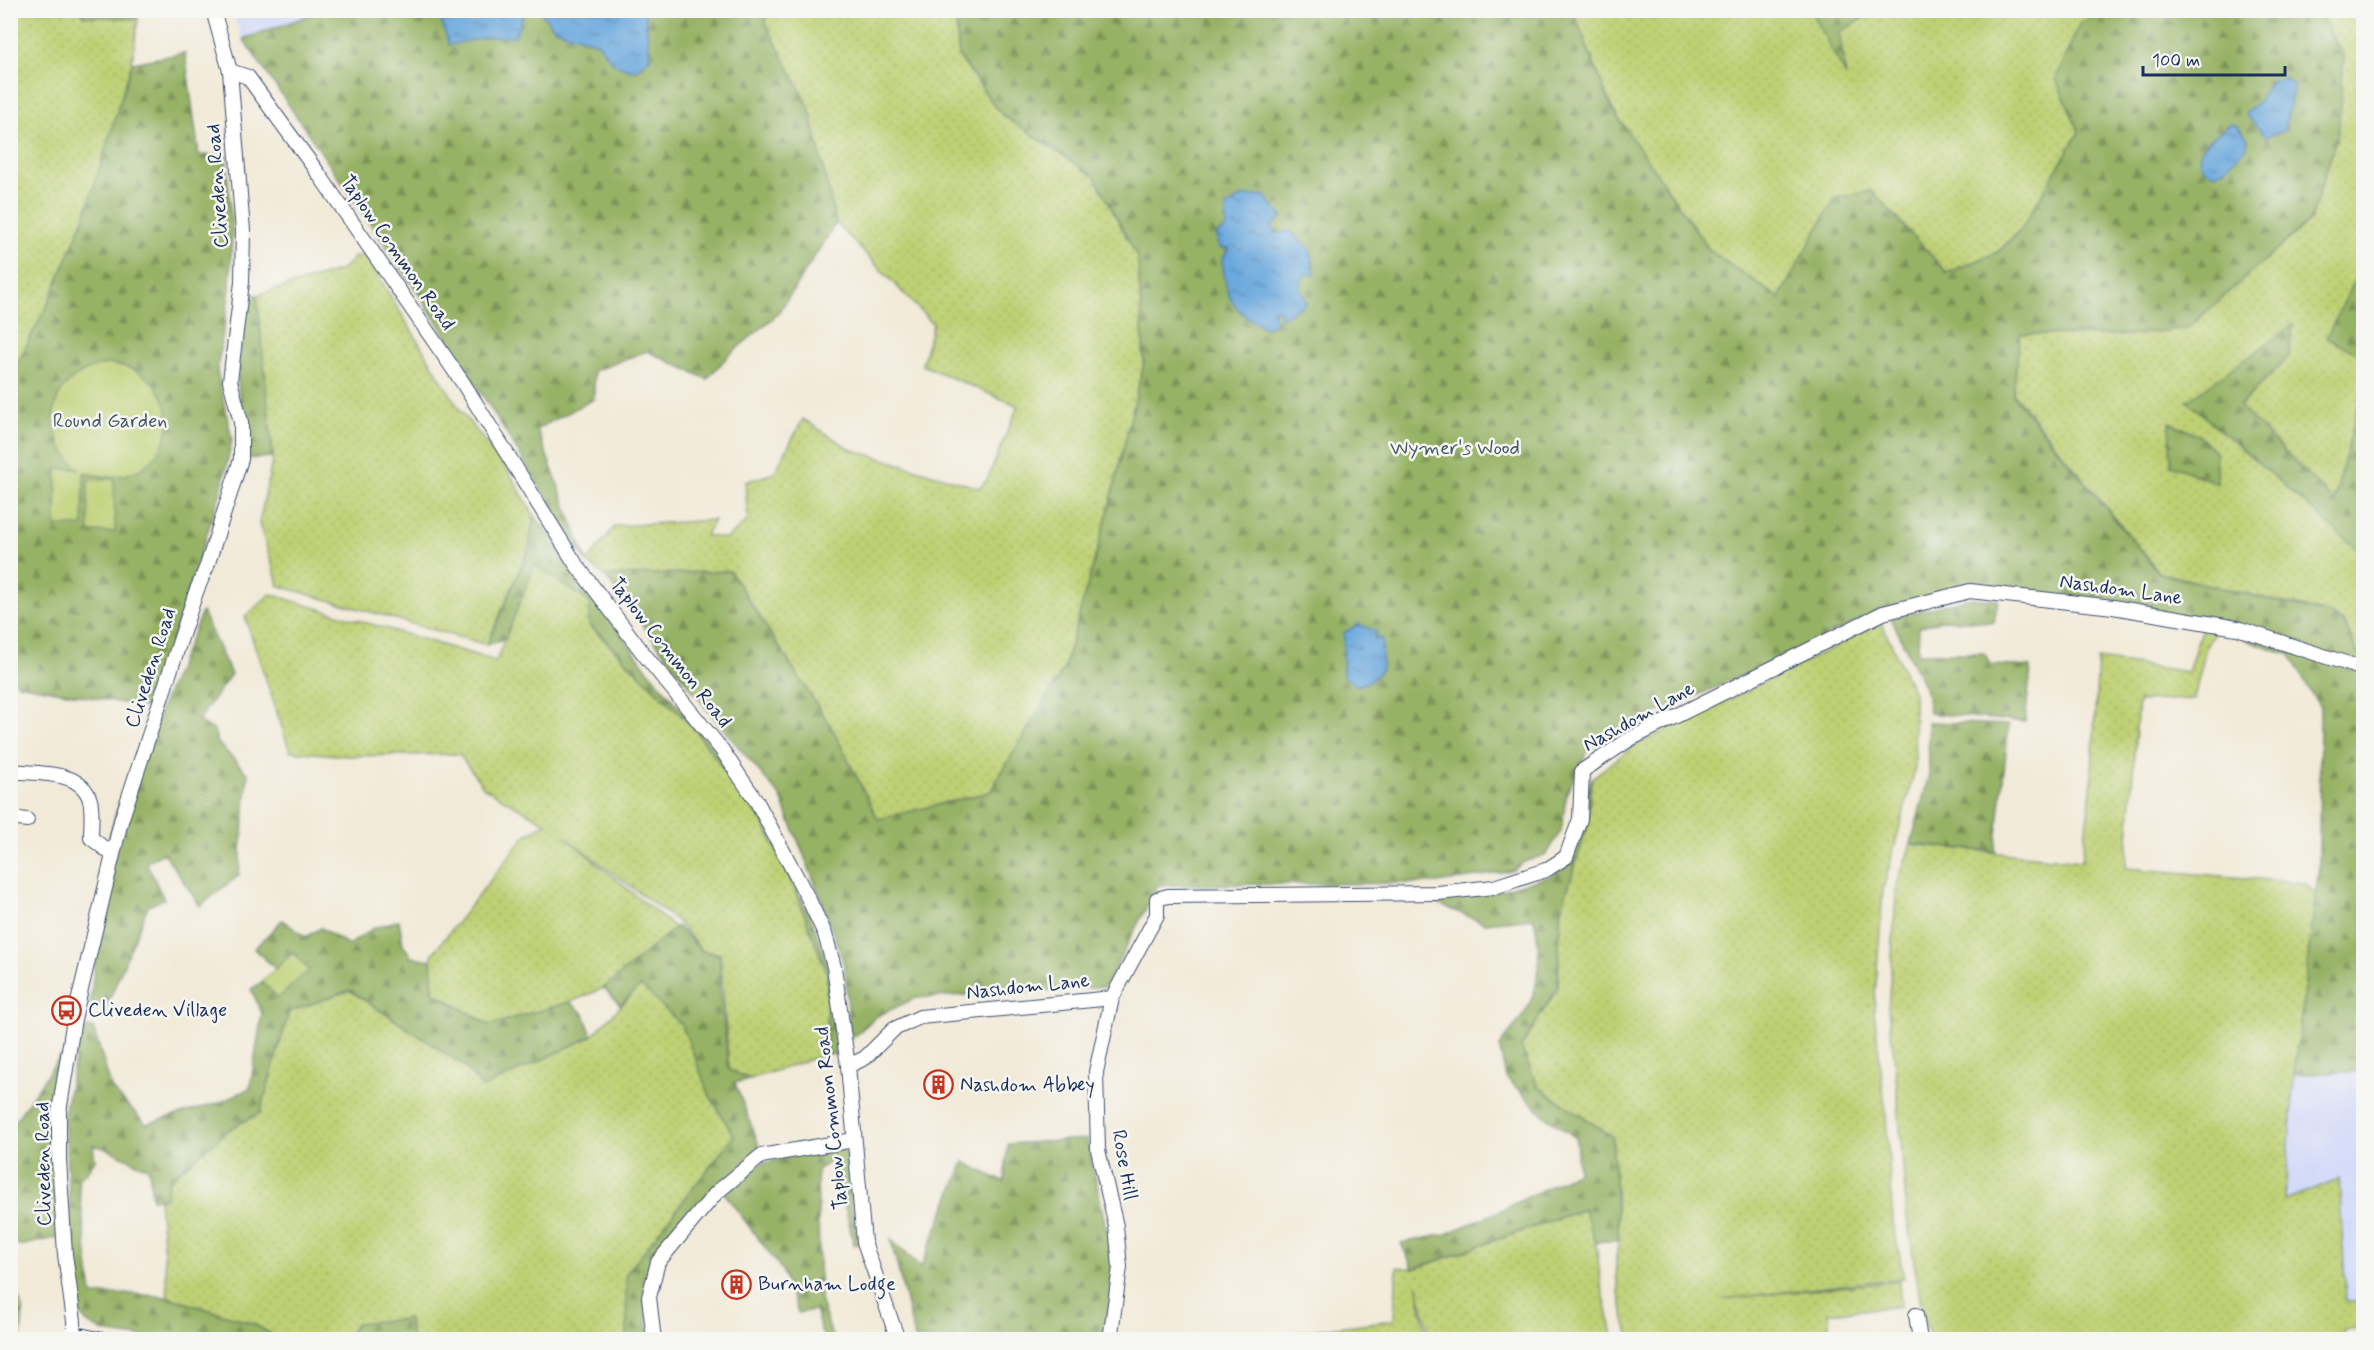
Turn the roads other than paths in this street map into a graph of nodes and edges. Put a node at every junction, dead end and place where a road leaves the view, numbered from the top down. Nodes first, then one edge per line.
1 (213, 10) edge
2 (230, 71) junction
3 (2364, 669) edge
4 (10, 771) edge
5 (10, 818) edge
6 (27, 820) dead end
7 (113, 855) junction
8 (1112, 998) junction
9 (848, 1066) junction
10 (854, 1140) junction
11 (1916, 1315) dead end
12 (74, 1337) edge
13 (103, 1340) edge
14 (654, 1340) edge
15 (898, 1340) edge
16 (1110, 1340) edge
17 (1920, 1340) edge

1 - 2 street, Cliveden Road
2 - 7 street, Cliveden Road
2 - 9 street, Taplow Common Road
3 - 8 street, Nashdom Lane
4 - 7 street
5 - 6 street
7 - 12 street, Cliveden Road
8 - 9 street, Nashdom Lane
8 - 16 street, Rose Hill
9 - 10 street, Taplow Common Road
10 - 14 street
10 - 15 street, Taplow Common Road
11 - 17 street
12 - 13 street

